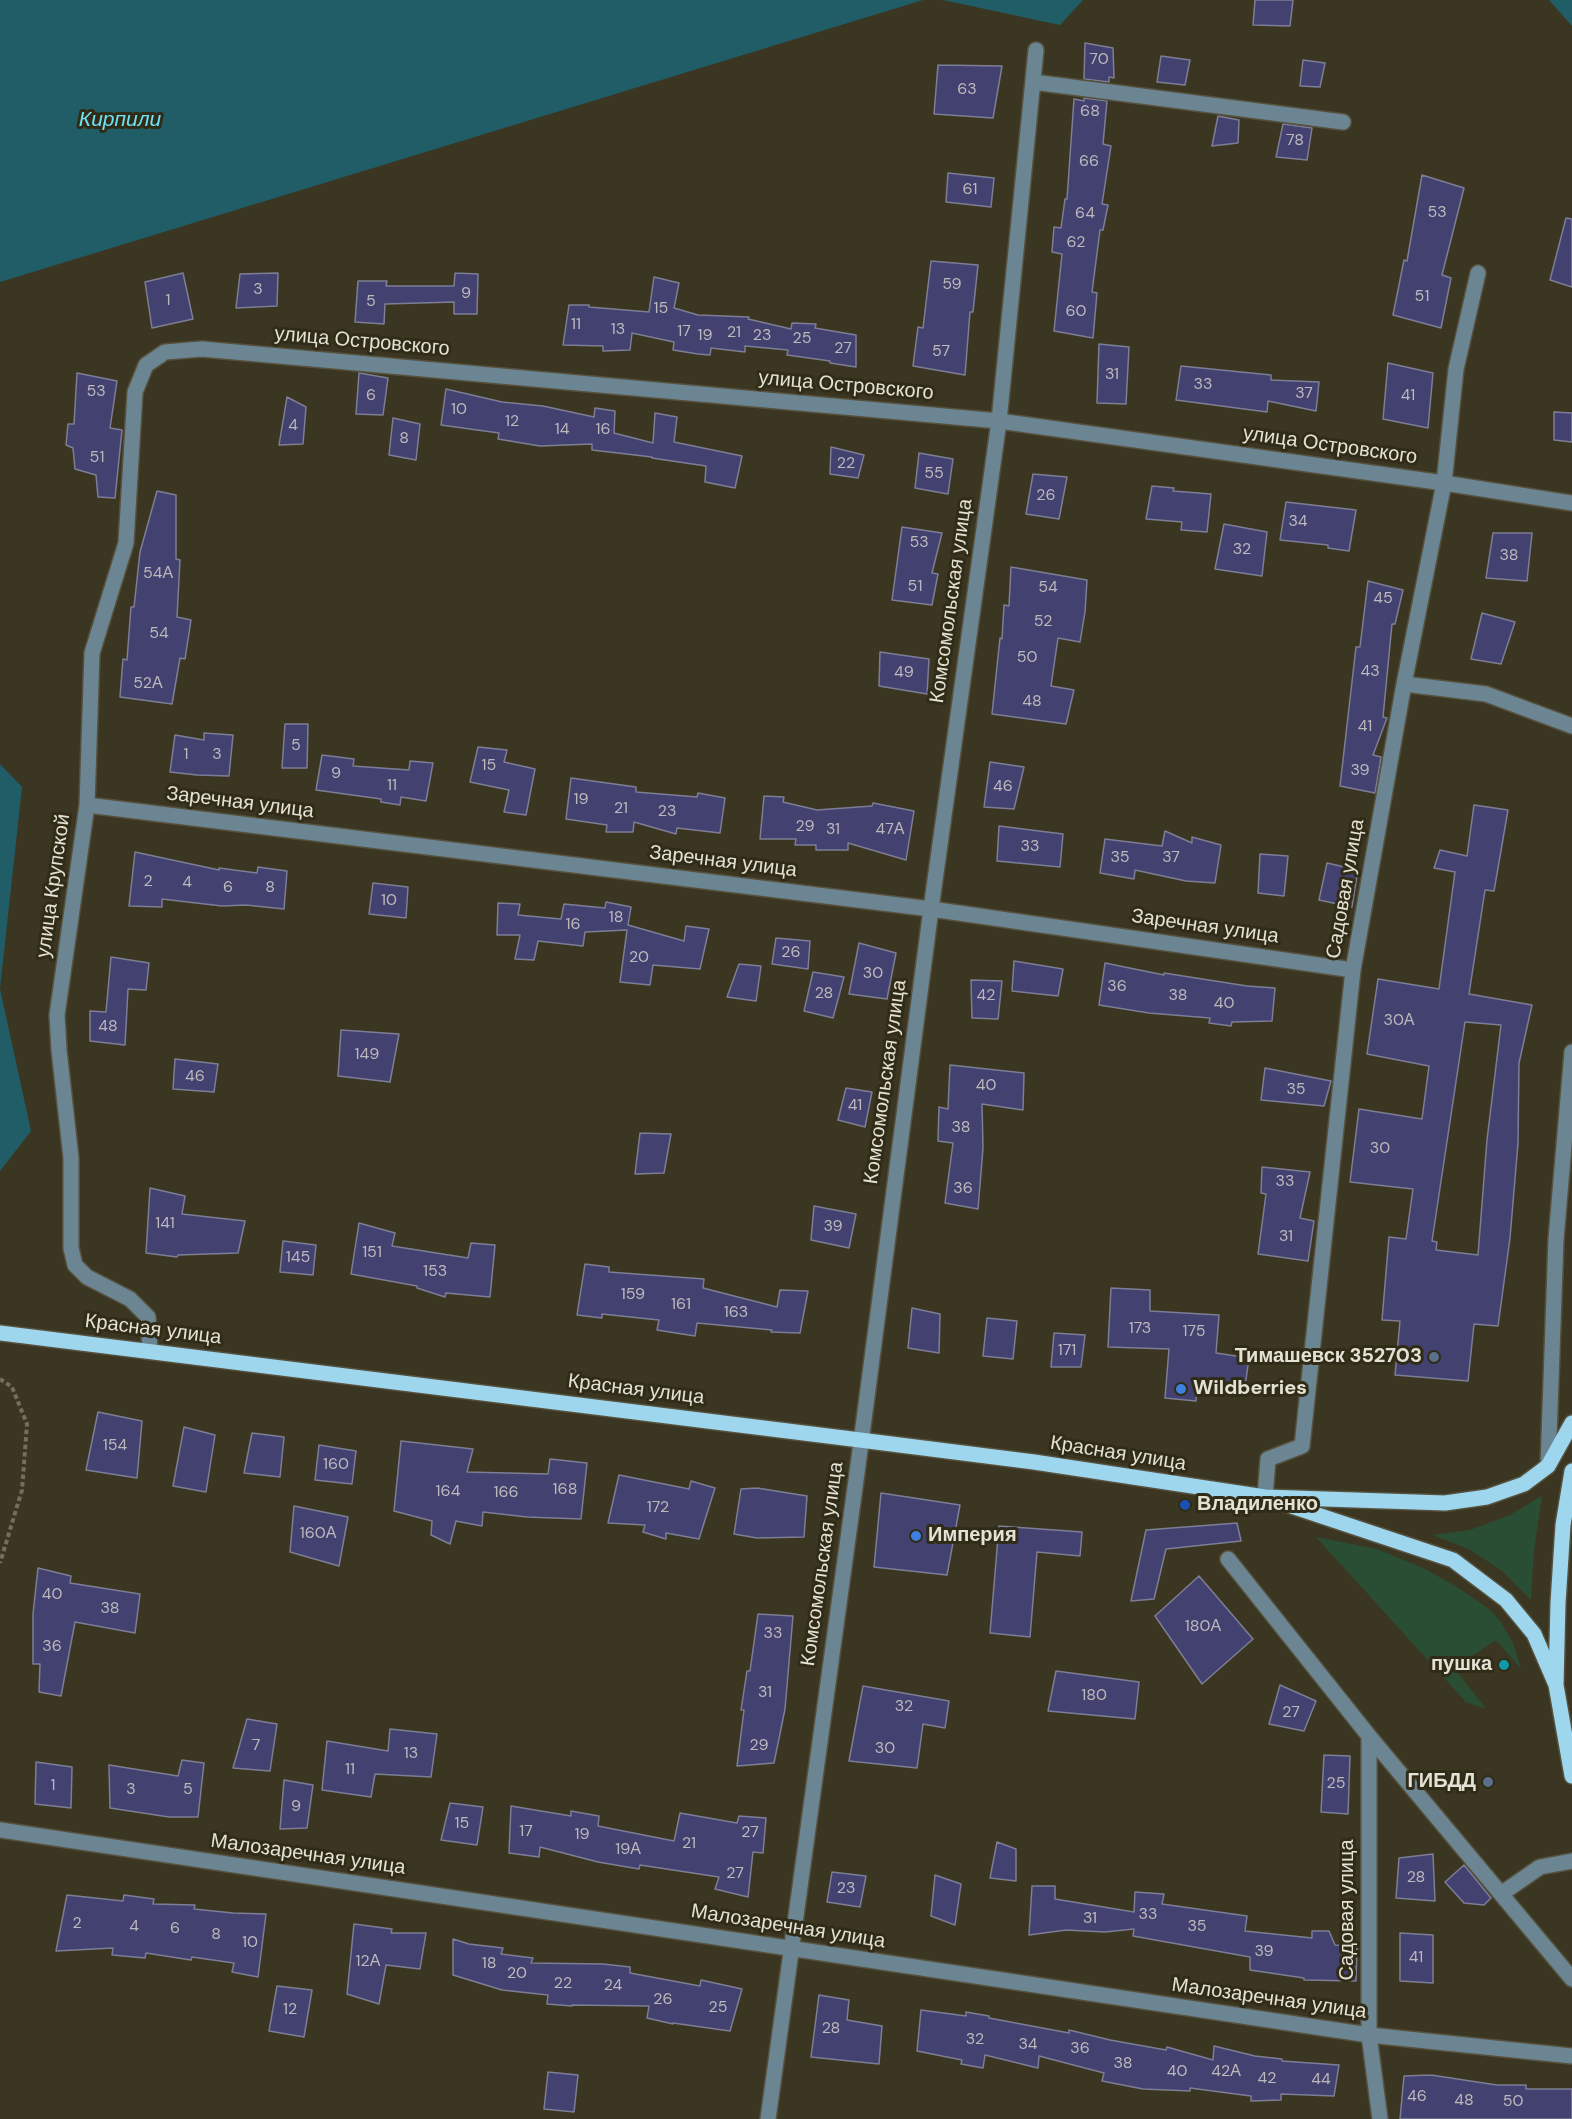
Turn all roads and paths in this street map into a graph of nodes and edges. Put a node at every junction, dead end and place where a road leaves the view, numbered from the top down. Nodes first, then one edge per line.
1 (1036, 50) dead end
2 (1033, 82) junction
3 (1343, 122) dead end
4 (1478, 273) dead end
5 (135, 392) joint
6 (999, 421) junction
7 (1444, 483) junction
8 (1572, 503) edge
9 (1404, 684) junction
10 (1572, 726) edge
11 (87, 805) junction
12 (930, 909) junction
13 (1353, 970) junction
14 (1572, 1052) edge
15 (0, 1333) edge
16 (150, 1351) junction
17 (0, 1379) edge
18 (1572, 1423) edge
19 (860, 1440) junction
20 (1548, 1466) junction
21 (1572, 1472) edge
22 (1265, 1497) junction
23 (1228, 1559) dead end
24 (0, 1563) edge
25 (1556, 1685) junction
26 (1370, 1736) junction
27 (1572, 1776) edge
28 (0, 1830) edge
29 (1572, 1860) edge
30 (1501, 1894) junction
31 (792, 1950) junction
32 (1572, 1978) edge
33 (1369, 2035) junction
34 (1572, 2056) edge
35 (768, 2119) edge
36 (1380, 2119) edge

1 - 2 street, Комсомольская улица
2 - 3 street
2 - 6 street, Комсомольская улица
4 - 7 street, Садовая улица
5 - 6 street, улица Островского
5 - 11 street, улица Крупской
6 - 7 street, улица Островского
6 - 12 street, Комсомольская улица
7 - 8 street, улица Островского
7 - 9 street, Садовая улица
9 - 10 street
9 - 13 street, Садовая улица
11 - 12 street, Заречная улица
11 - 16 street, улица Крупской
12 - 13 street, Заречная улица
12 - 19 street, Комсомольская улица
13 - 22 street, Садовая улица
14 - 20 street
15 - 16 main road, Красная улица
16 - 19 main road, Красная улица
17 - 24 path
18 - 20 main road
19 - 22 main road, Красная улица
19 - 31 street, Комсомольская улица
20 - 22 main road
21 - 25 main road
22 - 25 main road
23 - 26 street
25 - 27 main road
26 - 30 street
26 - 33 street, Садовая улица
28 - 31 street, Малозаречная улица
29 - 30 street
30 - 32 street
31 - 33 street, Малозаречная улица
31 - 35 street, Комсомольская улица
33 - 34 street, Малозаречная улица
33 - 36 street, Садовая улица

